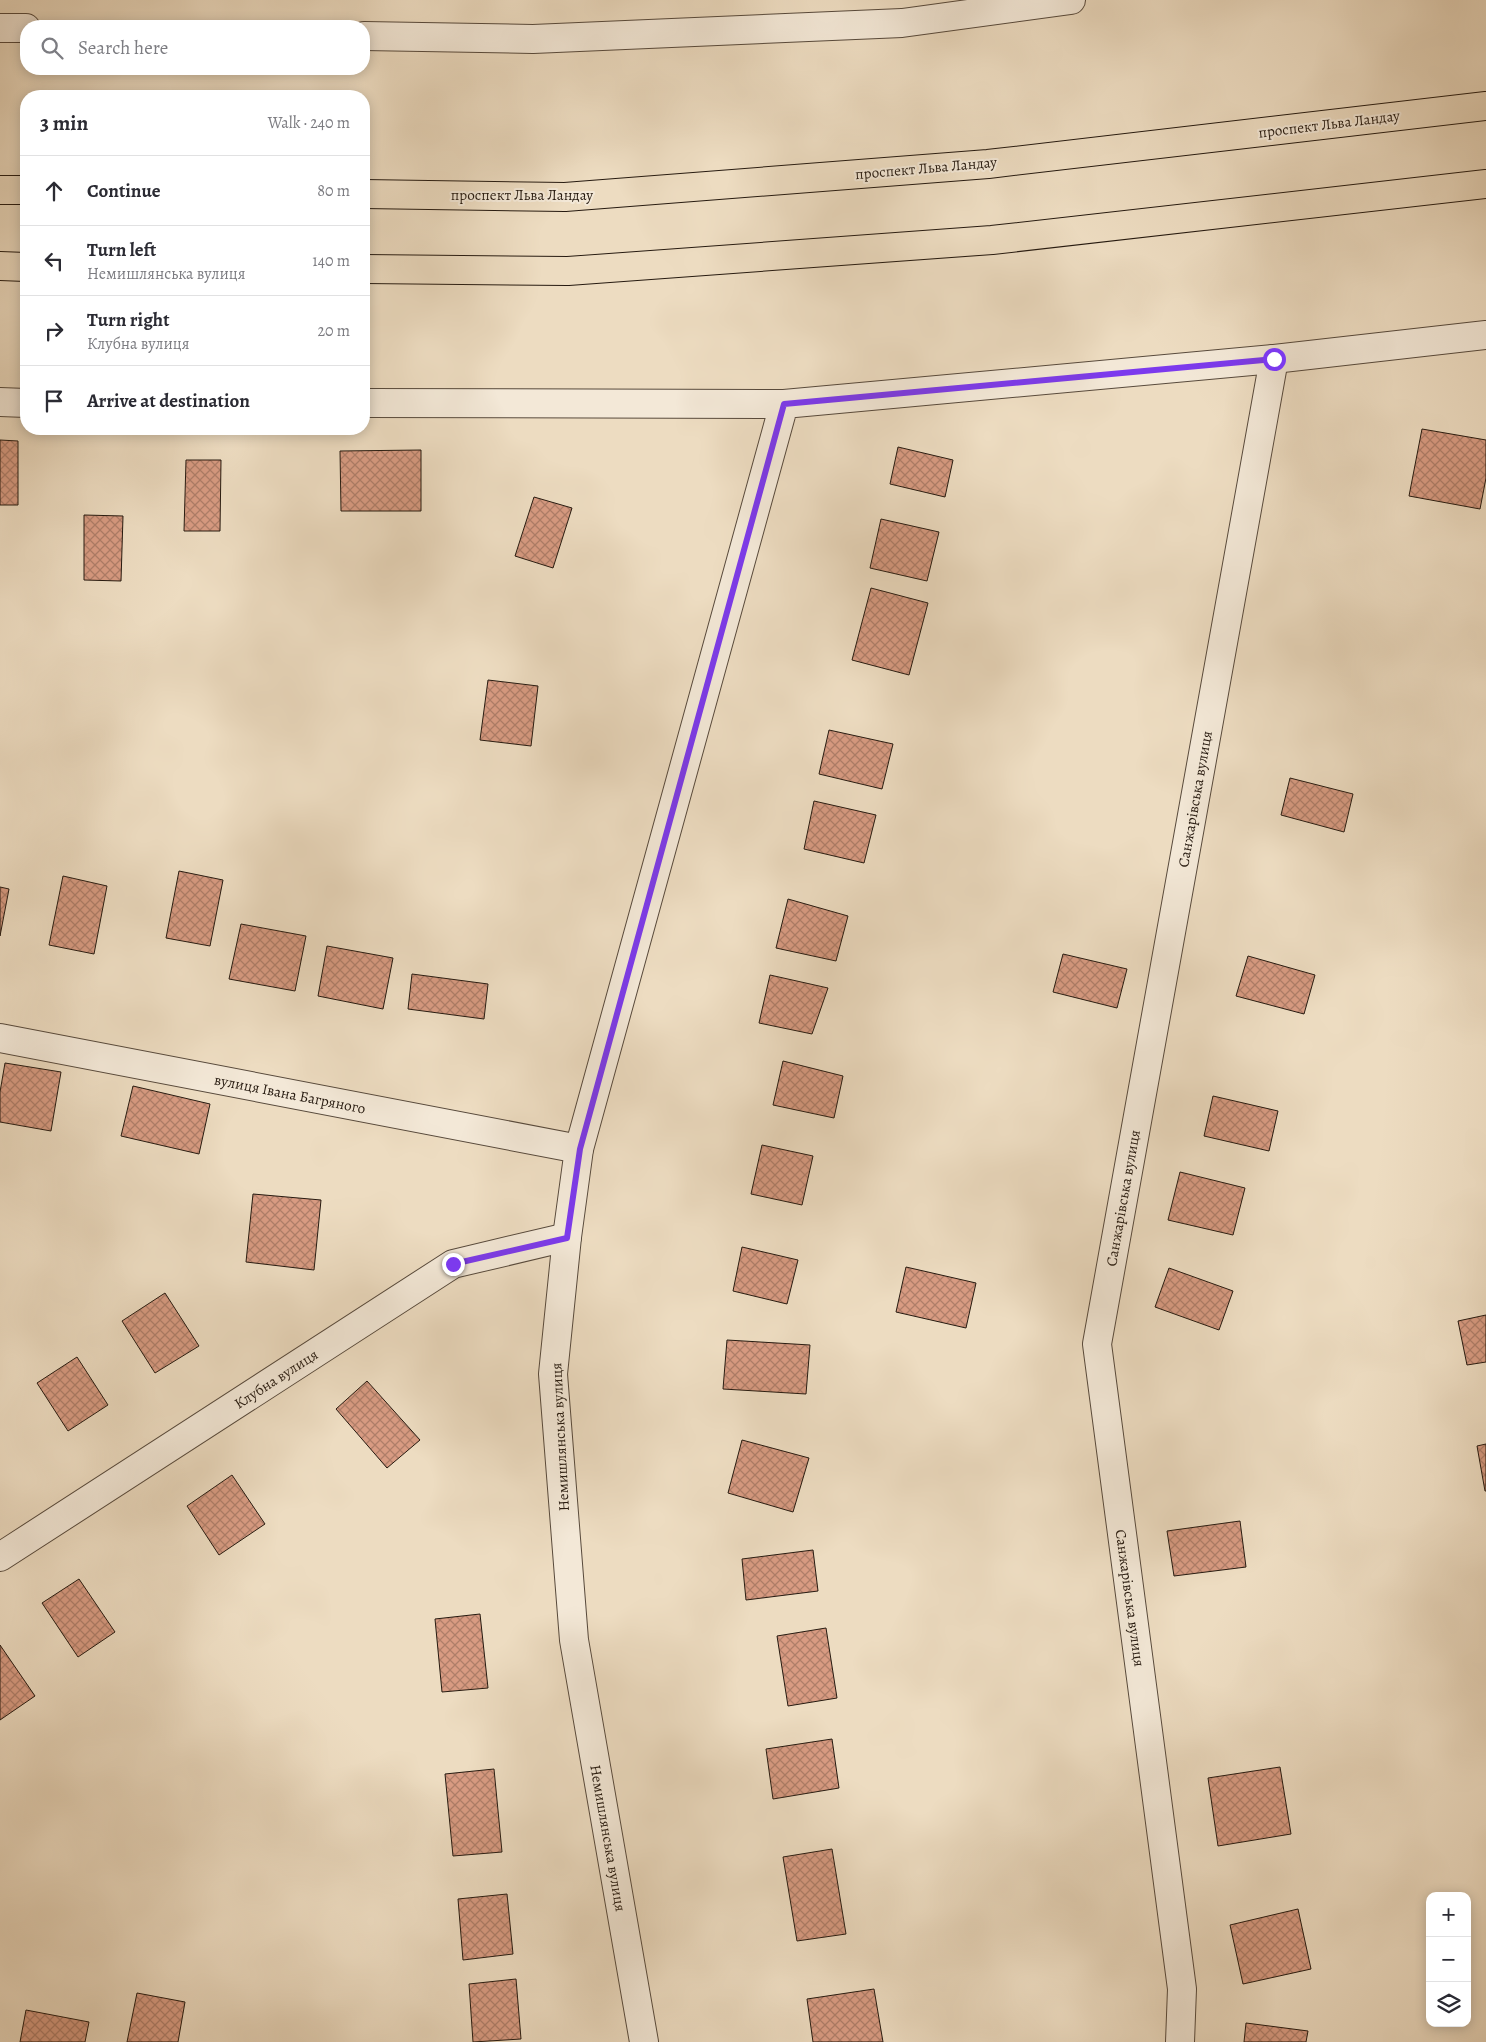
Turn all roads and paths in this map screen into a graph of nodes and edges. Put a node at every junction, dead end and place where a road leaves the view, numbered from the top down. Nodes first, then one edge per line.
1 (1071, 0) edge
2 (0, 28) edge
3 (20, 28) edge
4 (370, 36) edge
5 (1486, 106) edge
6 (1486, 184) edge
7 (0, 190) edge
8 (20, 190) edge
9 (370, 194) edge
10 (0, 266) edge
11 (20, 267) edge
12 (370, 269) edge
13 (1486, 335) edge
14 (1274, 359) junction
15 (0, 402) edge
16 (20, 402) edge
17 (370, 403) edge
18 (784, 404) junction
19 (0, 1038) edge
20 (580, 1149) junction
21 (567, 1238) junction
22 (0, 1557) edge
23 (644, 2042) edge
24 (1180, 2042) edge

1 - 4 street
2 - 3 street
5 - 9 main road, проспект Льва Ландау
6 - 12 main road
7 - 8 main road
10 - 11 main road
13 - 14 street
14 - 18 street
14 - 24 street, Санжарівська вулиця
15 - 16 street
17 - 18 street
18 - 20 street, Немишлянська вулиця
19 - 20 street, вулиця Івана Багряного
20 - 21 street, Немишлянська вулиця
21 - 22 street, Клубна вулиця
21 - 23 street, Немишлянська вулиця

